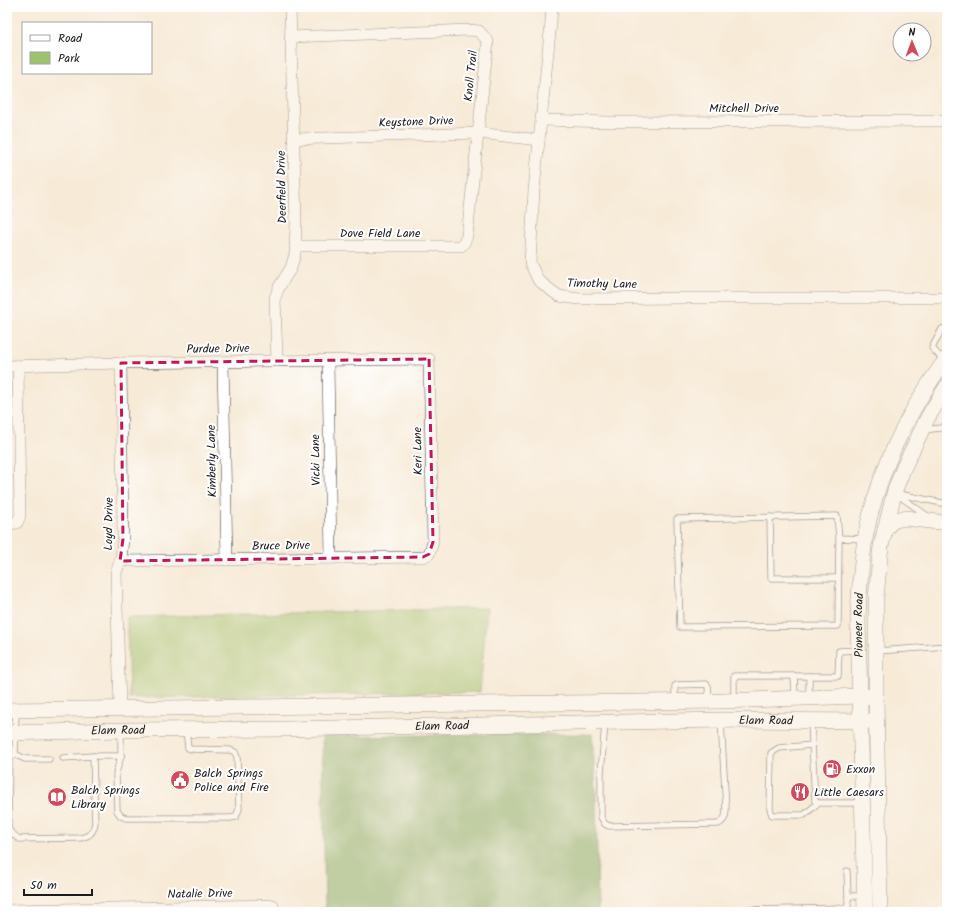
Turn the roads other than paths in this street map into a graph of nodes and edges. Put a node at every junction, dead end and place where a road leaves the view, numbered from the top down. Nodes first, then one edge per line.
1 (290, 7) edge
2 (552, 7) edge
3 (290, 37) junction
4 (541, 120) junction
5 (947, 120) edge
6 (478, 133) junction
7 (294, 139) junction
8 (539, 140) junction
9 (464, 243) joint
10 (295, 246) junction
11 (947, 298) edge
12 (947, 327) edge
13 (429, 359) joint
14 (946, 359) edge
15 (328, 360) junction
16 (277, 361) junction
17 (223, 362) junction
18 (121, 363) junction
19 (12, 366) edge
20 (947, 386) edge
21 (915, 406) junction
22 (947, 425) edge
23 (921, 431) junction
24 (894, 493) junction
25 (947, 504) edge
26 (770, 517) junction
27 (12, 523) edge
28 (940, 523) joint
29 (883, 536) junction
30 (839, 538) junction
31 (865, 539) junction
32 (433, 542) joint
33 (331, 558) junction
34 (227, 560) junction
35 (120, 561) junction
36 (838, 578) junction
37 (947, 646) edge
38 (858, 650) junction
39 (876, 652) junction
40 (794, 676) junction
41 (809, 676) junction
42 (859, 696) junction
43 (876, 697) junction
44 (802, 698) junction
45 (721, 700) junction
46 (503, 703) junction
47 (141, 708) junction
48 (185, 708) junction
49 (120, 709) junction
50 (11, 710) edge
51 (721, 720) junction
52 (811, 721) junction
53 (876, 721) junction
54 (860, 722) junction
55 (605, 723) junction
56 (504, 725) junction
57 (186, 729) junction
58 (121, 730) junction
59 (141, 730) junction
60 (11, 733) edge
61 (812, 745) junction
62 (15, 754) junction
63 (93, 756) junction
64 (121, 756) junction
65 (8, 758) edge
66 (63, 758) dead end
67 (49, 759) dead end
68 (818, 803) junction
69 (862, 803) junction
70 (878, 803) junction
71 (847, 871) dead end
72 (848, 896) junction
73 (864, 896) junction
74 (880, 896) junction
75 (273, 909) edge
76 (7, 910) edge
77 (168, 910) edge
78 (738, 910) dead end
79 (64, 911) edge
80 (865, 912) edge
81 (880, 912) edge

1 - 3 street, Deerfield Drive
2 - 4 street, Timothy Lane
3 - 6 street, Knoll Trail
3 - 7 street, Deerfield Drive
4 - 5 street, Mitchell Drive
4 - 8 street, Timothy Lane
6 - 7 street, Keystone Drive
6 - 8 street, Keystone Drive
6 - 9 street, Knoll Trail
7 - 10 street, Deerfield Drive
8 - 11 street, Timothy Lane
9 - 10 street, Dove Field Lane
10 - 16 street, Deerfield Drive
12 - 14 lane
13 - 15 street, Purdue Drive
13 - 32 street, Keri Lane
14 - 21 main road, Pioneer Road
15 - 16 street, Purdue Drive
15 - 33 street, Vicki Lane
16 - 17 street, Purdue Drive
17 - 18 street, Purdue Drive
17 - 34 street, Kimberly Lane
18 - 19 street, Purdue Drive
18 - 35 street, Loyd Drive
19 - 27 street
20 - 23 main road, Pioneer Road
21 - 24 main road
21 - 31 main road, Pioneer Road
22 - 23 lane
23 - 24 main road, Pioneer Road
24 - 25 lane
24 - 28 lane
24 - 29 main road, Pioneer Road
26 - 30 lane
26 - 36 lane
26 - 36 lane
28 - 29 main road
29 - 31 main road
29 - 39 main road, Pioneer Road
30 - 31 lane
30 - 36 lane
31 - 38 main road, Pioneer Road
32 - 33 street, Bruce Drive
33 - 34 street, Bruce Drive
34 - 35 street, Bruce Drive
35 - 49 street, Loyd Drive
37 - 39 lane
38 - 41 lane
38 - 42 main road, Pioneer Road
39 - 43 main road, Pioneer Road
40 - 41 lane
40 - 44 lane
40 - 45 lane
41 - 44 lane
42 - 43 main road, Elam Road
42 - 44 main road, Elam Road
42 - 54 main road, Pioneer Road
43 - 53 main road, Pioneer Road
44 - 45 main road, Elam Road
45 - 46 main road, Elam Road
45 - 51 main road
46 - 48 main road, Elam Road
46 - 56 main road
47 - 48 main road, Elam Road
47 - 49 main road, Elam Road
47 - 59 main road
48 - 57 main road
49 - 50 main road, Elam Road
50 - 60 lane
51 - 52 main road, Elam Road
51 - 55 main road, Elam Road
51 - 55 lane
52 - 54 main road, Elam Road
52 - 61 lane
53 - 54 main road, Elam Road
53 - 70 main road, Pioneer Road
54 - 69 main road, Pioneer Road
55 - 56 main road, Elam Road
56 - 57 main road, Elam Road
57 - 59 main road, Elam Road
57 - 64 lane
58 - 59 main road, Elam Road
58 - 60 main road, Elam Road
58 - 64 lane
60 - 62 lane
61 - 68 lane
61 - 68 lane
62 - 65 lane
62 - 67 lane
63 - 64 lane
63 - 65 lane
63 - 66 lane
68 - 69 lane
69 - 70 main road
69 - 73 main road, Pioneer Road
70 - 74 main road, Pioneer Road
71 - 72 lane
72 - 73 lane
72 - 78 lane
73 - 74 main road
73 - 80 main road, Pioneer Road
74 - 81 main road, Pioneer Road
75 - 77 street, Natalie Drive
76 - 79 street, Natalie Drive
77 - 79 street, Natalie Drive

